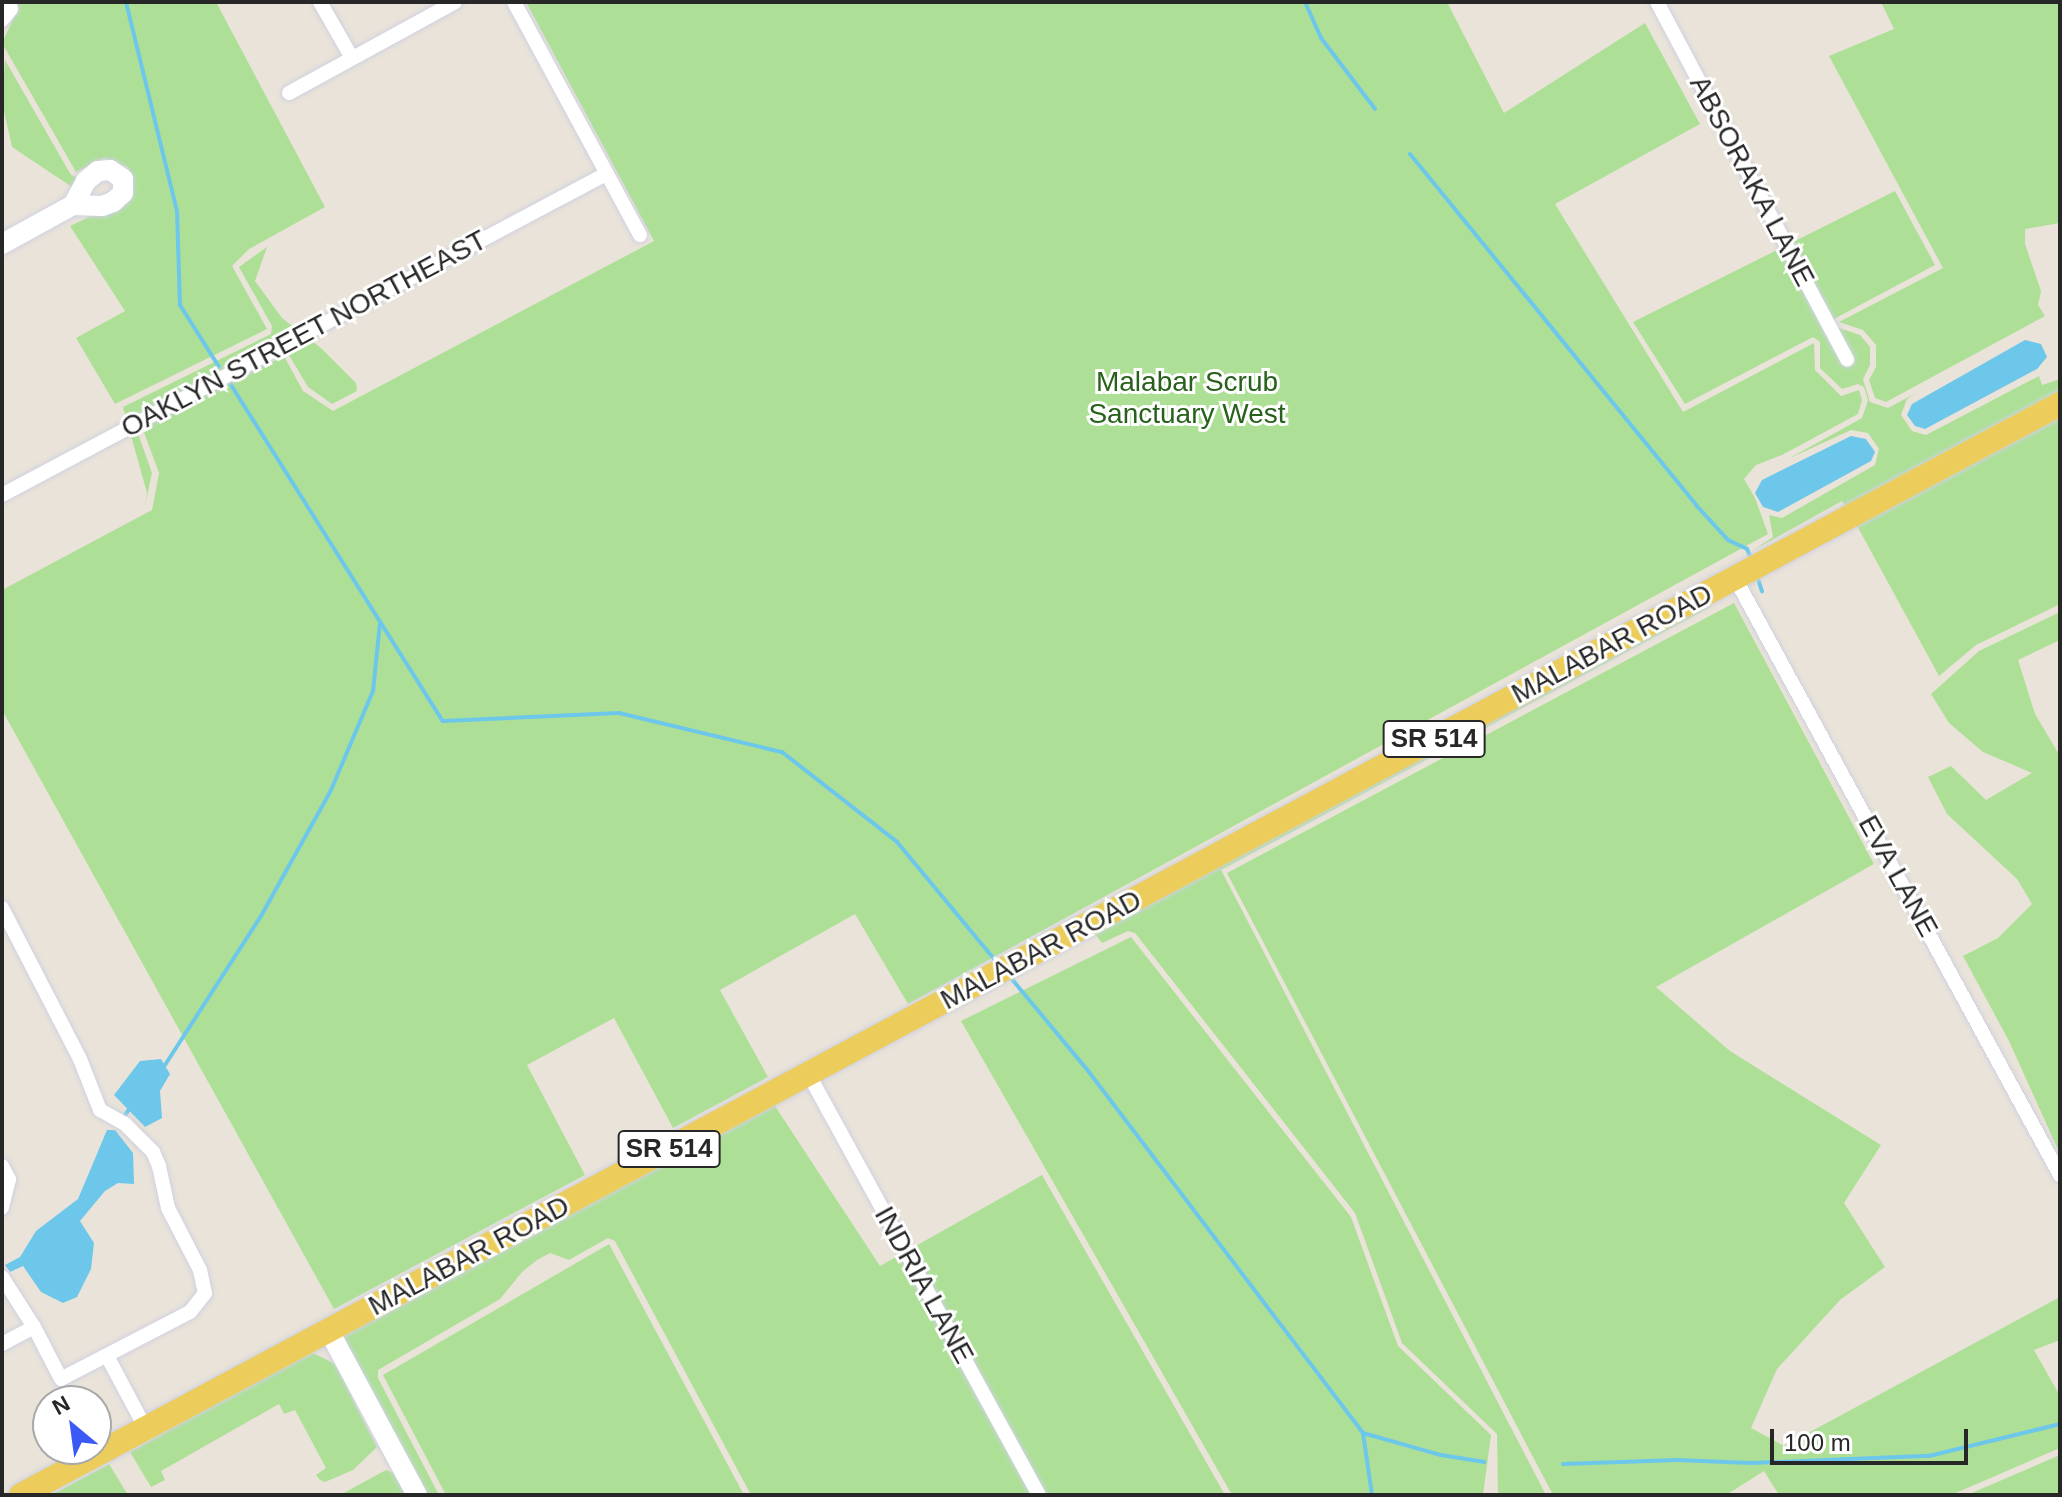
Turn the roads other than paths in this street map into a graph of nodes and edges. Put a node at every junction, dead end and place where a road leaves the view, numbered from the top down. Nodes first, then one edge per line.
1 (9, 2) edge
2 (320, 2) edge
3 (455, 2) edge
4 (514, 2) edge
5 (1657, 2) edge
6 (2, 20) edge
7 (352, 58) junction
8 (289, 93) dead end
9 (606, 174) junction
10 (73, 205) dead end
11 (640, 235) dead end
12 (2, 244) edge
13 (1847, 360) dead end
14 (2060, 404) edge
15 (2, 495) edge
16 (1735, 578) junction
17 (2, 908) edge
18 (809, 1075) junction
19 (2, 1166) edge
20 (2060, 1175) edge
21 (2, 1208) edge
22 (3, 1279) edge
23 (34, 1327) junction
24 (329, 1331) junction
25 (2, 1344) edge
26 (107, 1356) junction
27 (146, 1429) junction
28 (21, 1495) edge
29 (417, 1495) edge
30 (1039, 1495) edge

1 - 6 street
2 - 7 street
3 - 7 street
4 - 9 street
5 - 13 street, ABSORAKA LANE
7 - 8 street
9 - 11 street
9 - 15 street, OAKLYN STREET NORTHEAST
10 - 12 street
14 - 16 main road, MALABAR ROAD / SR 514
16 - 18 main road, MALABAR ROAD / SR 514
16 - 20 street, EVA LANE
17 - 26 street
18 - 24 main road, MALABAR ROAD / SR 514
18 - 30 street, INDRIA LANE
19 - 21 street
22 - 23 street
23 - 25 street
23 - 26 street
24 - 27 main road, MALABAR ROAD / SR 514
24 - 29 street
26 - 27 street
27 - 28 main road, MALABAR ROAD / SR 514

